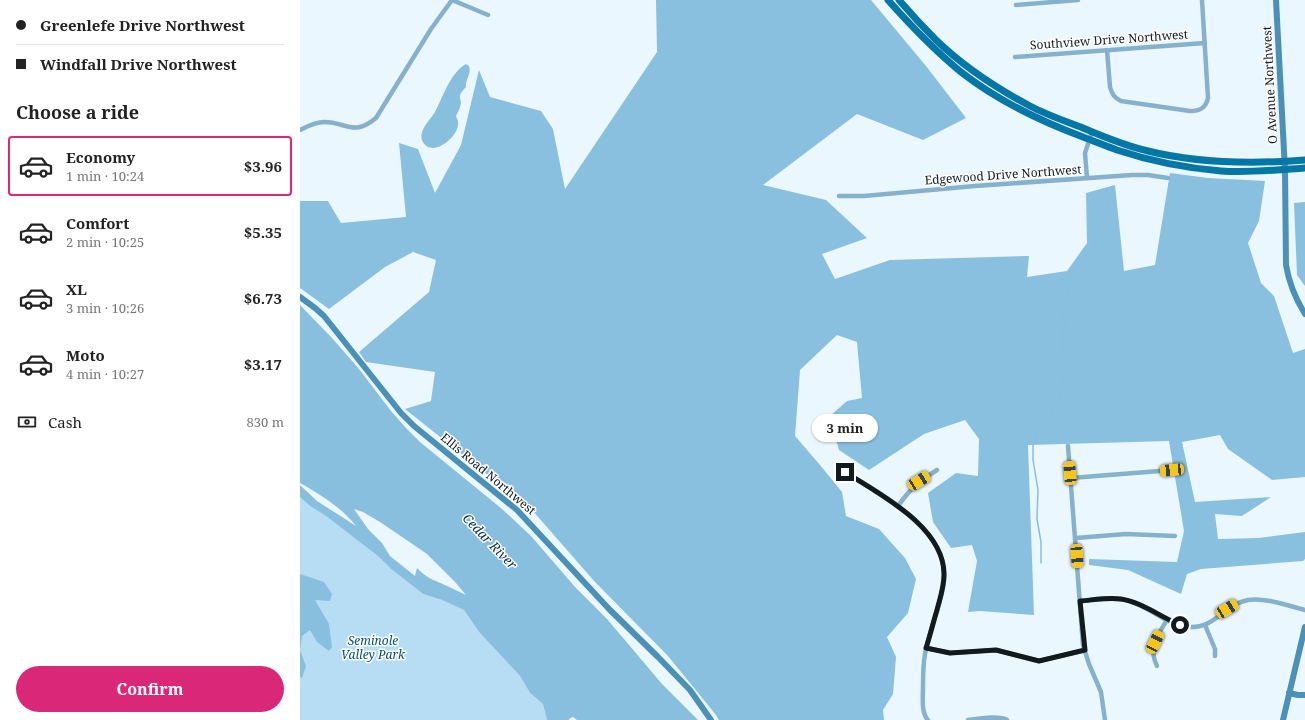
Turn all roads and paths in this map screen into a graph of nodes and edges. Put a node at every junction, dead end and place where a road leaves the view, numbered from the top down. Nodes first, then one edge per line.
1 (452, 0) edge
2 (888, 0) edge
3 (899, 0) edge
4 (1078, 0) edge
5 (1202, 0) edge
6 (1276, 0) edge
7 (1016, 5) dead end
8 (488, 14) dead end
9 (1205, 43) junction
10 (1108, 50) junction
11 (1015, 57) dead end
12 (300, 130) edge
13 (1092, 132) junction
14 (1090, 139) junction
15 (1305, 160) edge
16 (1285, 162) junction
17 (1305, 168) edge
18 (1285, 170) junction
19 (1087, 178) junction
20 (1168, 178) dead end
21 (839, 196) dead end
22 (300, 297) edge
23 (1305, 314) edge
24 (1068, 446) dead end
25 (937, 470) dead end
26 (1172, 470) dead end
27 (845, 472) dead end
28 (1071, 478) junction
29 (898, 506) junction
30 (1175, 536) dead end
31 (1076, 538) junction
32 (1080, 601) junction
33 (1305, 610) edge
34 (1166, 620) junction
35 (1205, 625) junction
36 (1305, 627) edge
37 (926, 648) junction
38 (1085, 650) junction
39 (1215, 656) dead end
40 (1157, 666) dead end
41 (1289, 693) junction
42 (1305, 694) edge
43 (1006, 719) edge
44 (711, 720) edge
45 (928, 720) edge
46 (968, 720) edge
47 (1105, 720) edge
48 (1283, 720) edge

1 - 8 street
1 - 12 street
2 - 14 main road
3 - 13 main road
4 - 7 street
5 - 9 street
6 - 16 street, O Avenue Northwest
9 - 10 street, Southview Drive Northwest
9 - 10 street
10 - 11 street, Southview Drive Northwest
13 - 14 street
13 - 16 main road
14 - 18 main road
14 - 19 street
15 - 16 main road
16 - 18 street, O Avenue Northwest
17 - 18 main road
18 - 23 street, O Avenue Northwest
19 - 20 street, Edgewood Drive Northwest
19 - 21 street, Edgewood Drive Northwest
22 - 44 street, Ellis Road Northwest
24 - 28 street
25 - 29 street
26 - 28 street
27 - 29 street
28 - 31 street
29 - 37 street
30 - 31 street
31 - 32 street
32 - 34 street
32 - 38 street
33 - 35 street
34 - 35 street
34 - 40 street
35 - 39 street
36 - 41 street
37 - 38 street
37 - 45 street
38 - 47 street
41 - 42 street
41 - 48 street
43 - 46 street

